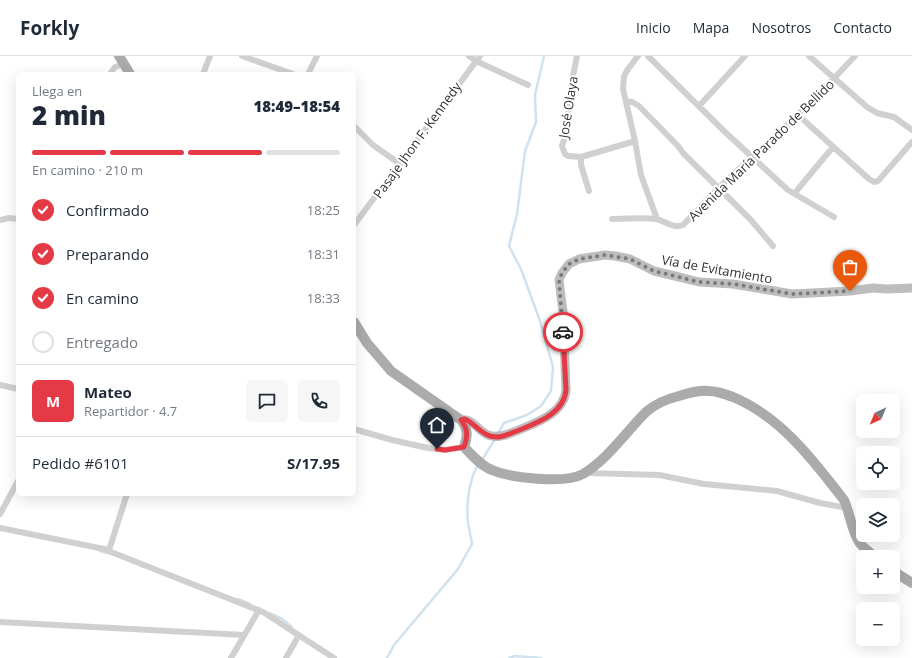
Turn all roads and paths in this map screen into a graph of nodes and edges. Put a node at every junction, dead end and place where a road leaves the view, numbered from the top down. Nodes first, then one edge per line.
1 (210, 56) edge
2 (242, 56) edge
3 (317, 56) edge
4 (469, 56) edge
5 (577, 56) edge
6 (638, 56) edge
7 (648, 56) edge
8 (745, 56) edge
9 (809, 56) edge
10 (855, 56) edge
11 (478, 59) edge
12 (122, 60) edge
13 (111, 72) edge
14 (129, 72) edge
15 (204, 72) edge
16 (287, 72) edge
17 (309, 72) edge
18 (834, 79) junction
19 (528, 85) dead end
20 (626, 101) junction
21 (699, 106) junction
22 (798, 115) junction
23 (356, 128) edge
24 (912, 130) edge
25 (635, 141) junction
26 (912, 142) edge
27 (833, 147) junction
28 (754, 156) junction
29 (581, 157) junction
30 (400, 164) junction
31 (718, 188) junction
32 (589, 191) dead end
33 (795, 194) junction
34 (834, 217) dead end
35 (16, 219) edge
36 (612, 219) dead end
37 (657, 219) junction
38 (0, 220) edge
39 (356, 222) edge
40 (773, 246) dead end
41 (912, 288) edge
42 (356, 325) edge
43 (0, 385) edge
44 (16, 389) edge
45 (461, 420) junction
46 (356, 430) edge
47 (464, 447) junction
48 (584, 473) junction
49 (16, 486) edge
50 (126, 496) edge
51 (847, 508) junction
52 (0, 514) edge
53 (0, 528) edge
54 (106, 550) junction
55 (866, 550) edge
56 (900, 575) edge
57 (912, 583) edge
58 (259, 610) junction
59 (0, 622) edge
60 (244, 635) junction
61 (299, 635) junction
62 (231, 658) edge
63 (286, 658) edge
64 (334, 658) edge

1 - 15 street
2 - 16 street
3 - 17 street
4 - 11 street
5 - 29 street, José Olaya
6 - 20 street
7 - 21 street
8 - 21 street
9 - 18 street
10 - 18 street, Avenida María Parado de Bellido
11 - 19 street
11 - 30 street, Pasaje Jhon F. Kennedy
12 - 13 street
12 - 14 main road
18 - 22 street, Avenida María Parado de Bellido
18 - 24 street
20 - 25 street
20 - 31 street
21 - 28 street
22 - 27 street
22 - 28 street, Avenida María Parado de Bellido
23 - 30 street
25 - 29 street
25 - 37 street
26 - 27 street
27 - 33 street
28 - 31 street, Avenida María Parado de Bellido
28 - 33 street
29 - 32 street
30 - 39 street, Pasaje Jhon F. Kennedy
31 - 37 street, Avenida María Parado de Bellido
31 - 40 street
33 - 34 street
35 - 38 street
36 - 37 street, Avenida María Parado de Bellido
41 - 45 main road, Vía de Evitamiento
42 - 45 main road, Vía de Evitamiento
43 - 44 street
45 - 47 main road
46 - 47 street
47 - 48 main road
48 - 51 street
48 - 51 main road
49 - 52 street
50 - 54 street
51 - 55 main road
53 - 54 street
54 - 58 street
56 - 57 main road
58 - 60 street
58 - 61 street
59 - 60 street
60 - 62 street
61 - 63 street
61 - 64 street

